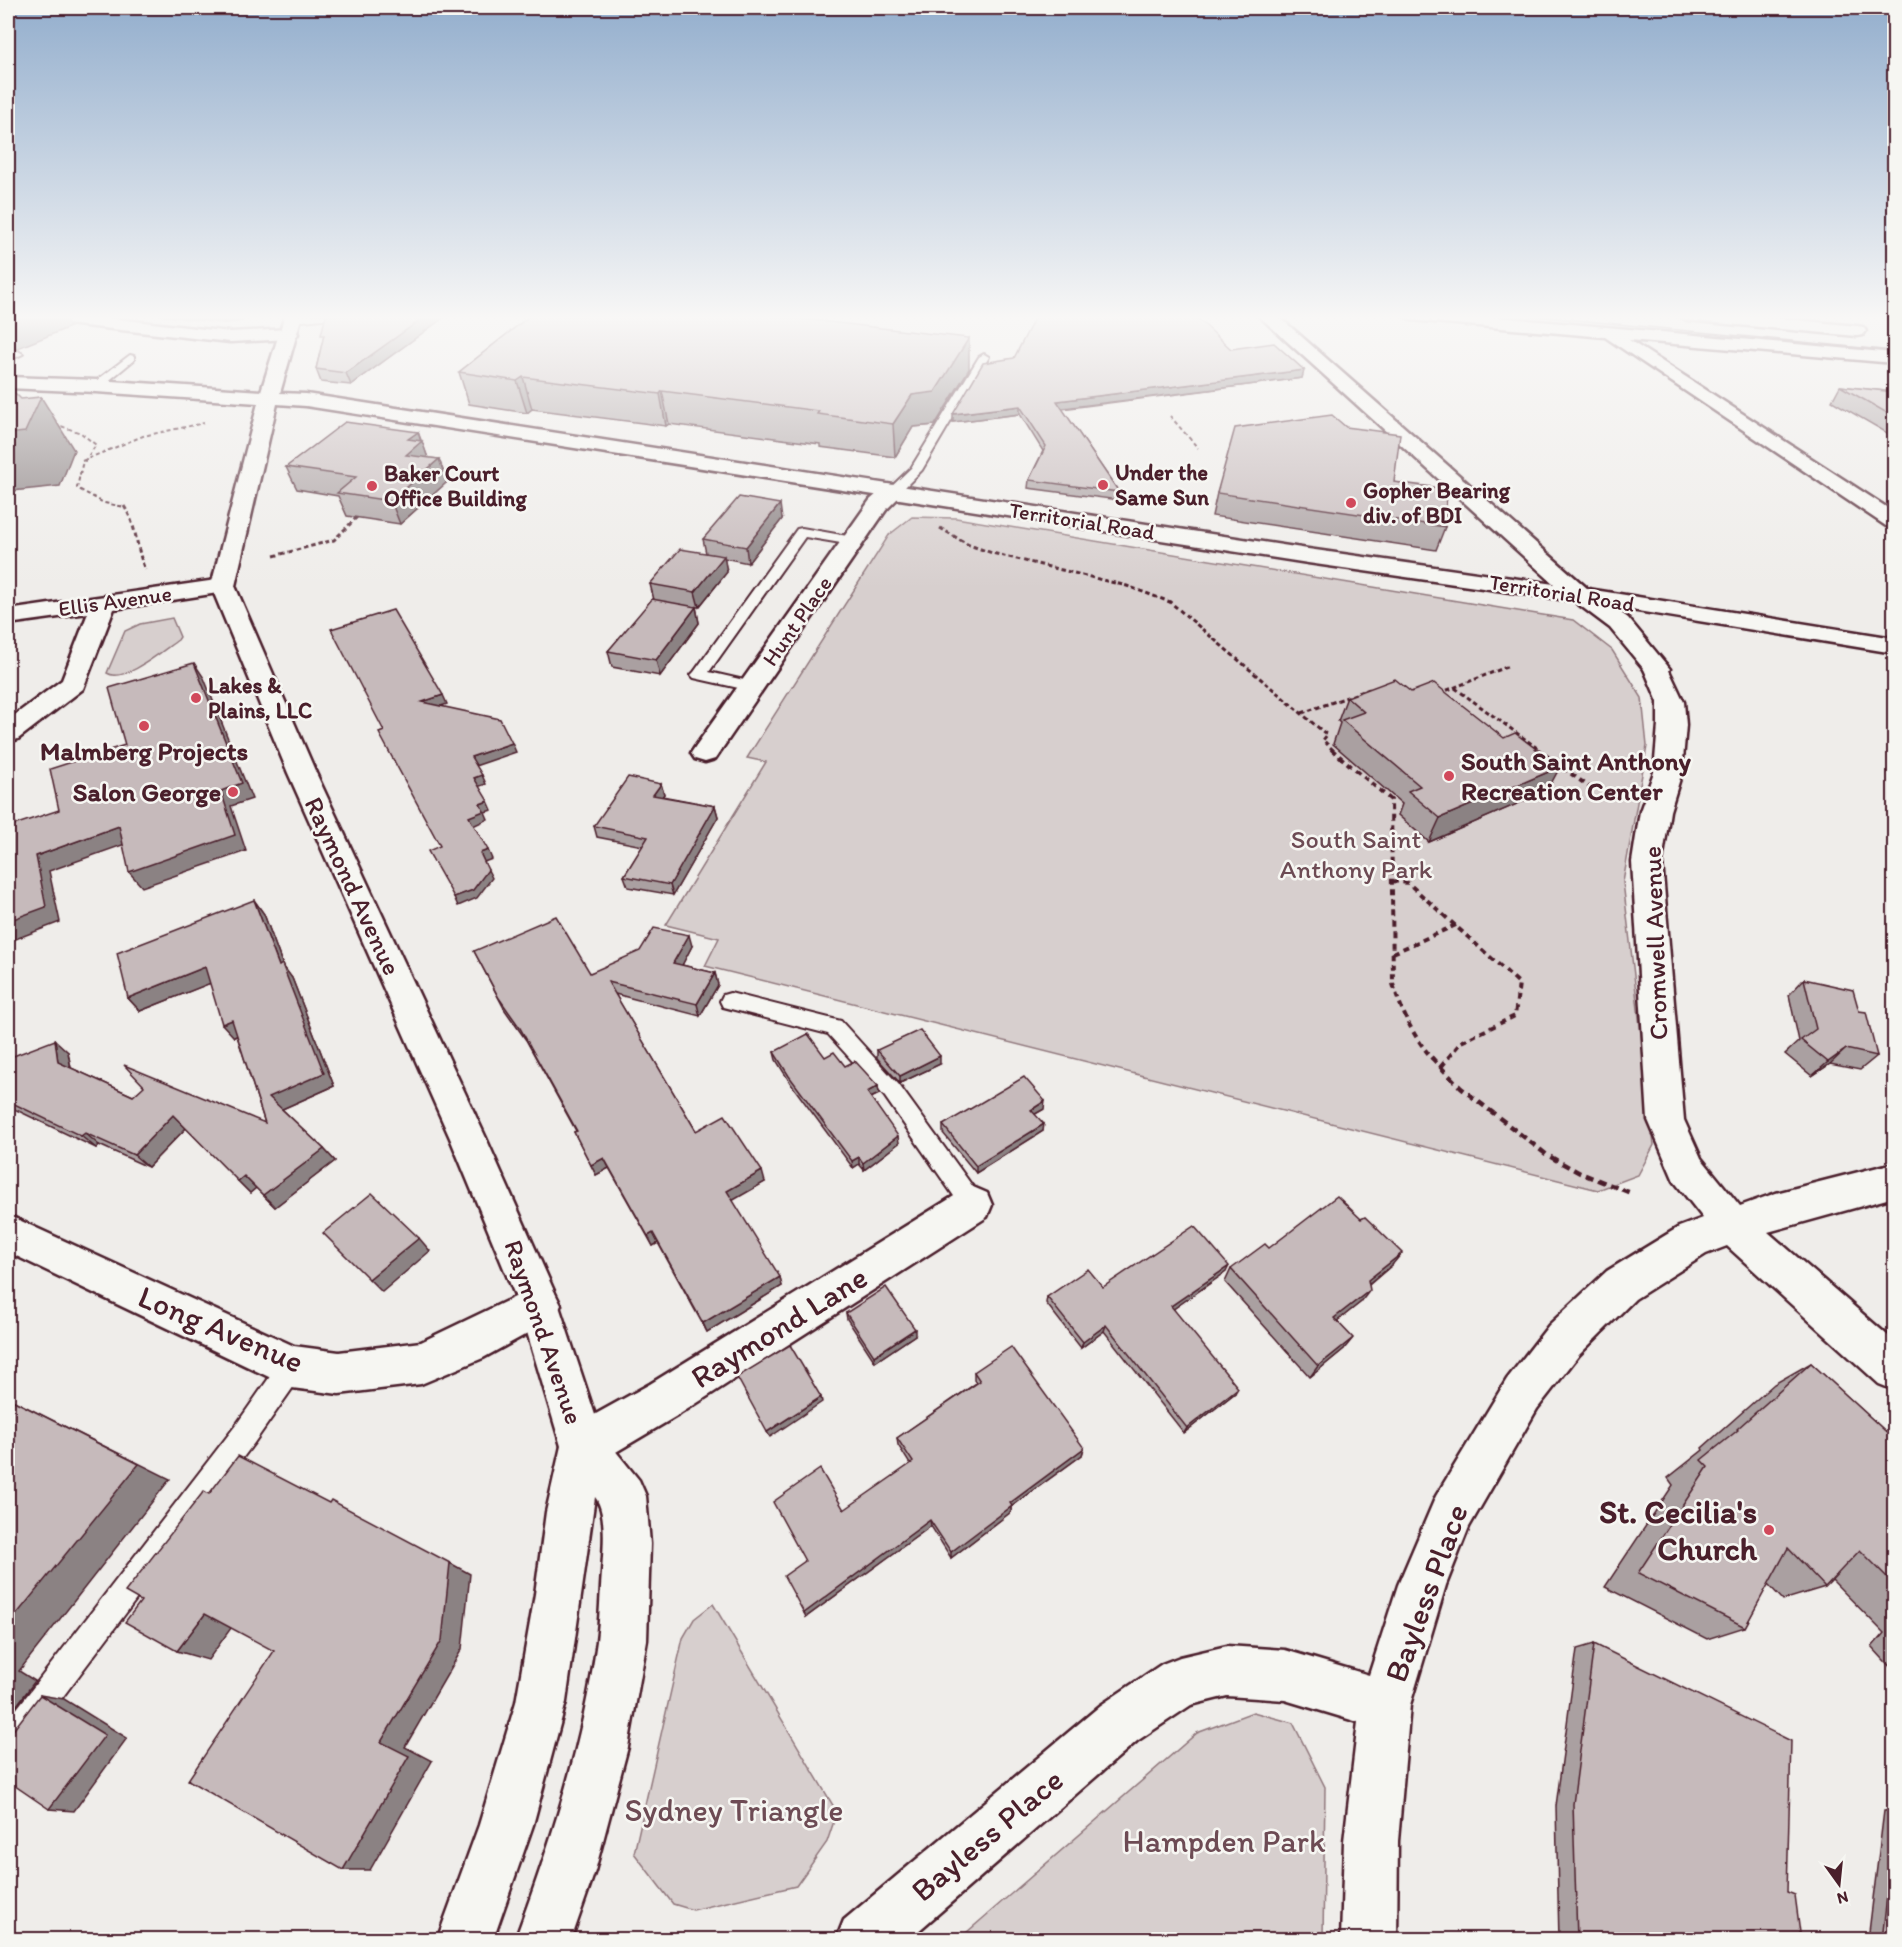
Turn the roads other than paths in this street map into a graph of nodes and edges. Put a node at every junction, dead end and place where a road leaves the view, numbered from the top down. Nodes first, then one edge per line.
1 (267, 406) edge
2 (344, 406) edge
3 (955, 406) edge
4 (1366, 406) edge
5 (1719, 406) edge
6 (893, 492) junction
7 (1894, 520) edge
8 (853, 541) junction
9 (223, 586) junction
10 (1581, 595) junction
11 (104, 603) junction
12 (8, 616) edge
13 (1894, 645) edge
14 (752, 686) junction
15 (8, 733) edge
16 (705, 753) dead end
17 (730, 1001) dead end
18 (1894, 1180) edge
19 (973, 1205) joint
20 (1733, 1226) junction
21 (8, 1233) edge
22 (540, 1305) junction
23 (292, 1367) junction
24 (1894, 1369) edge
25 (583, 1446) junction
26 (1385, 1705) junction
27 (8, 1744) edge
28 (465, 1940) edge
29 (543, 1940) edge
30 (864, 1940) edge
31 (1369, 1940) edge

1 - 9 street
2 - 6 street, Territorial Road
3 - 6 lane
4 - 10 street, Cromwell Avenue
5 - 7 street
6 - 8 street, Hunt Place
6 - 10 street, Territorial Road
8 - 14 street, Hunt Place
8 - 14 lane
9 - 11 street, Ellis Avenue
9 - 22 street, Raymond Avenue
10 - 13 street, Territorial Road
10 - 20 street, Cromwell Avenue
11 - 12 street, Ellis Avenue
11 - 15 street
14 - 16 street, Hunt Place
17 - 19 lane
18 - 20 street, Bayless Place
19 - 25 street, Raymond Lane
20 - 24 street, Cromwell Avenue
20 - 26 street, Bayless Place
21 - 23 street, Long Avenue
22 - 23 street, Long Avenue
22 - 25 street, Raymond Avenue
23 - 27 lane
25 - 28 street, Raymond Avenue
25 - 29 street, Raymond Avenue
26 - 30 street, Bayless Place
26 - 31 street

